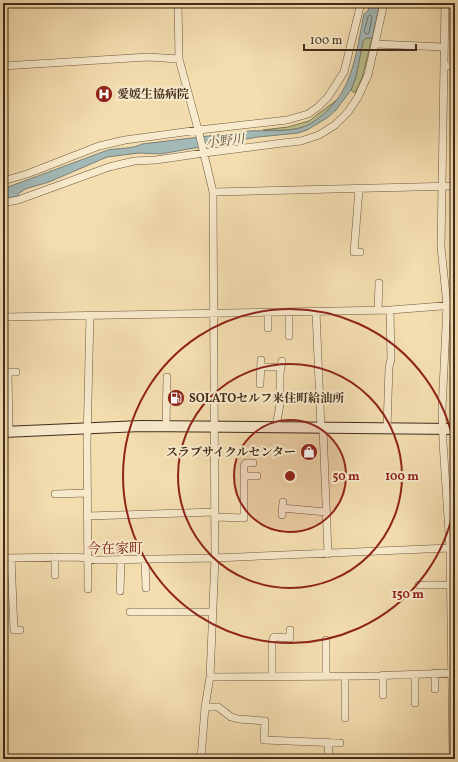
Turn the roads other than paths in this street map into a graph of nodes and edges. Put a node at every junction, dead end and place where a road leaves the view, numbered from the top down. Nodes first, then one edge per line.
1 (178, 3) edge
2 (361, 3) edge
3 (384, 3) edge
4 (445, 3) edge
5 (375, 44) junction
6 (444, 47) junction
7 (179, 59) junction
8 (3, 66) edge
9 (444, 66) junction
10 (455, 66) edge
11 (199, 131) junction
12 (203, 151) junction
13 (3, 181) edge
14 (455, 186) edge
15 (441, 187) junction
16 (359, 189) junction
17 (213, 192) junction
18 (3, 203) edge
19 (360, 252) dead end
20 (379, 283) dead end
21 (447, 305) junction
22 (455, 305) edge
23 (378, 310) junction
24 (390, 310) junction
25 (289, 312) junction
26 (316, 312) junction
27 (268, 313) junction
28 (213, 314) junction
29 (90, 315) junction
30 (3, 317) edge
31 (268, 328) dead end
32 (289, 336) dead end
33 (9, 372) edge
34 (167, 377) dead end
35 (260, 384) dead end
36 (166, 426) junction
37 (214, 426) junction
38 (276, 427) junction
39 (87, 428) junction
40 (322, 428) junction
41 (387, 428) junction
42 (443, 429) junction
43 (455, 429) edge
44 (6, 432) edge
45 (253, 462) dead end
46 (244, 476) junction
47 (258, 476) dead end
48 (88, 493) junction
49 (55, 494) dead end
50 (282, 508) dead end
51 (326, 512) junction
52 (215, 515) junction
53 (88, 516) junction
54 (450, 548) junction
55 (328, 554) junction
56 (56, 557) junction
57 (3, 558) edge
58 (11, 558) junction
59 (88, 558) junction
60 (215, 558) junction
61 (145, 559) junction
62 (121, 560) junction
63 (55, 574) dead end
64 (419, 585) dead end
65 (450, 585) junction
66 (146, 588) dead end
67 (88, 589) dead end
68 (120, 591) dead end
69 (130, 612) dead end
70 (212, 612) junction
71 (20, 630) dead end
72 (290, 630) dead end
73 (326, 640) dead end
74 (435, 673) junction
75 (453, 673) edge
76 (415, 674) junction
77 (382, 675) junction
78 (326, 676) junction
79 (345, 676) junction
80 (272, 677) junction
81 (210, 678) junction
82 (435, 688) dead end
83 (383, 695) dead end
84 (415, 703) dead end
85 (205, 707) junction
86 (345, 718) dead end
87 (328, 742) junction
88 (340, 743) dead end
89 (201, 759) edge
90 (329, 759) edge
91 (453, 759) edge

1 - 7 street
2 - 11 street
3 - 5 street
4 - 6 street
5 - 6 street
5 - 12 street
6 - 9 street
7 - 8 street
7 - 11 street
9 - 10 street
9 - 15 street
11 - 12 street
11 - 13 street
12 - 17 street
12 - 18 street
14 - 15 street
15 - 16 street
15 - 21 street
16 - 17 street
16 - 19 street
17 - 28 street
20 - 23 street
21 - 22 street
21 - 24 street
21 - 42 street
23 - 24 street
23 - 26 street
24 - 41 street
25 - 26 street
25 - 27 street
25 - 32 street
26 - 40 street
27 - 28 street
27 - 31 street
28 - 29 street
28 - 37 street
29 - 30 street
29 - 39 street
33 - 44 street
34 - 36 street
35 - 38 street
36 - 37 street
36 - 39 street
37 - 38 street
37 - 52 street
38 - 40 street
39 - 44 street
39 - 48 street
40 - 41 street
40 - 51 street
41 - 42 street
42 - 43 street
42 - 54 street
45 - 46 street
46 - 47 street
46 - 52 street
48 - 49 street
48 - 53 street
50 - 51 street
51 - 55 street
52 - 53 street
52 - 60 street
53 - 59 street
54 - 55 street
54 - 65 street
55 - 60 street
56 - 58 street
56 - 59 street
56 - 63 street
57 - 58 street
58 - 71 street
59 - 62 street
59 - 67 street
60 - 61 street
60 - 70 street
61 - 62 street
61 - 66 street
62 - 68 street
64 - 65 street
65 - 75 street
69 - 70 street
70 - 81 street
72 - 80 street
73 - 78 street
74 - 75 street
74 - 76 street
74 - 82 street
75 - 91 street
76 - 77 street
76 - 84 street
77 - 79 street
77 - 83 street
78 - 79 street
78 - 80 street
79 - 86 street
80 - 81 street
81 - 85 street
85 - 87 street
85 - 89 street
87 - 88 street
87 - 90 street

